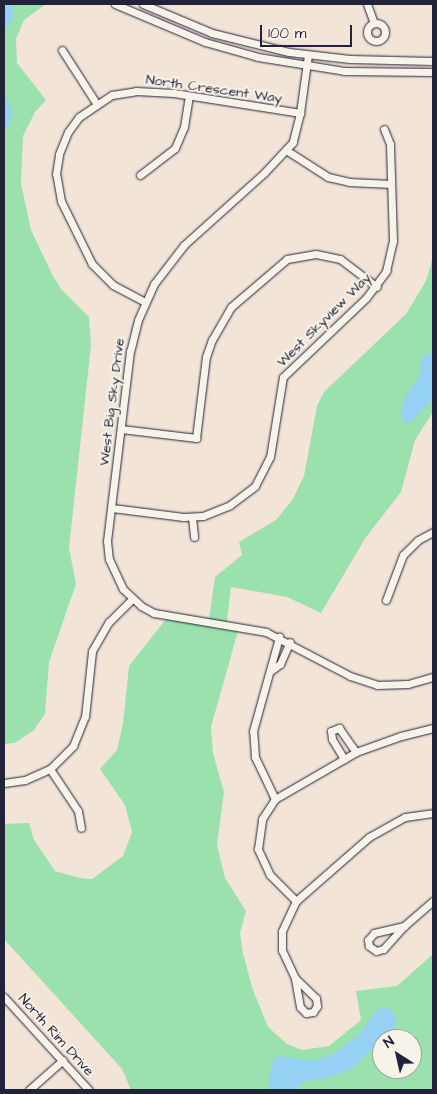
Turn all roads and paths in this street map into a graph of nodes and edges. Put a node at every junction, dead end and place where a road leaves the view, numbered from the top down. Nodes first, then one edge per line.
1 (115, 4) edge
2 (144, 4) edge
3 (367, 4) edge
4 (374, 23) dead end
5 (62, 50) dead end
6 (308, 55) junction
7 (433, 61) edge
8 (306, 66) junction
9 (433, 72) edge
10 (189, 96) junction
11 (96, 103) junction
12 (300, 113) junction
13 (384, 129) dead end
14 (286, 150) junction
15 (140, 175) dead end
16 (390, 184) junction
17 (377, 287) junction
18 (145, 302) junction
19 (121, 429) junction
20 (112, 508) junction
21 (192, 517) junction
22 (433, 532) edge
23 (194, 537) dead end
24 (132, 599) junction
25 (386, 600) dead end
26 (279, 637) junction
27 (290, 642) junction
28 (272, 670) junction
29 (433, 677) edge
30 (433, 728) edge
31 (356, 752) junction
32 (344, 760) junction
33 (50, 769) junction
34 (4, 783) edge
35 (275, 799) junction
36 (433, 813) edge
37 (82, 828) dead end
38 (296, 901) junction
39 (433, 901) edge
40 (404, 926) junction
41 (295, 978) junction
42 (4, 996) edge
43 (63, 1060) junction
44 (29, 1090) edge
45 (89, 1090) edge

1 - 8 street
2 - 6 street
3 - 4 street
5 - 11 street
6 - 7 street
6 - 8 street, West Big Sky Drive
8 - 9 street
8 - 12 street, West Big Sky Drive
10 - 11 street, North Crescent Way
10 - 12 street, North Crescent Way
10 - 15 street
11 - 18 street, North Crescent Way
12 - 14 street, West Big Sky Drive
13 - 16 street, West Skyview Way
14 - 16 street
14 - 18 street, West Big Sky Drive
16 - 17 street, West Skyview Way
17 - 19 street
17 - 21 street, West Skyview Way
18 - 19 street, West Big Sky Drive
19 - 20 street, West Big Sky Drive
20 - 21 street, West Skyview Way
20 - 24 street, West Big Sky Drive
21 - 23 street
22 - 25 street
24 - 26 street
24 - 33 street
26 - 27 street
26 - 28 street
27 - 28 street
27 - 29 street
28 - 35 street
30 - 31 street
31 - 32 street
31 - 32 street
32 - 35 street
33 - 34 street
33 - 37 street
35 - 38 street
36 - 38 street
38 - 41 street
39 - 40 street
40 - 40 street
41 - 41 street
42 - 43 street, North Rim Drive
43 - 44 street
43 - 45 street, North Rim Drive

